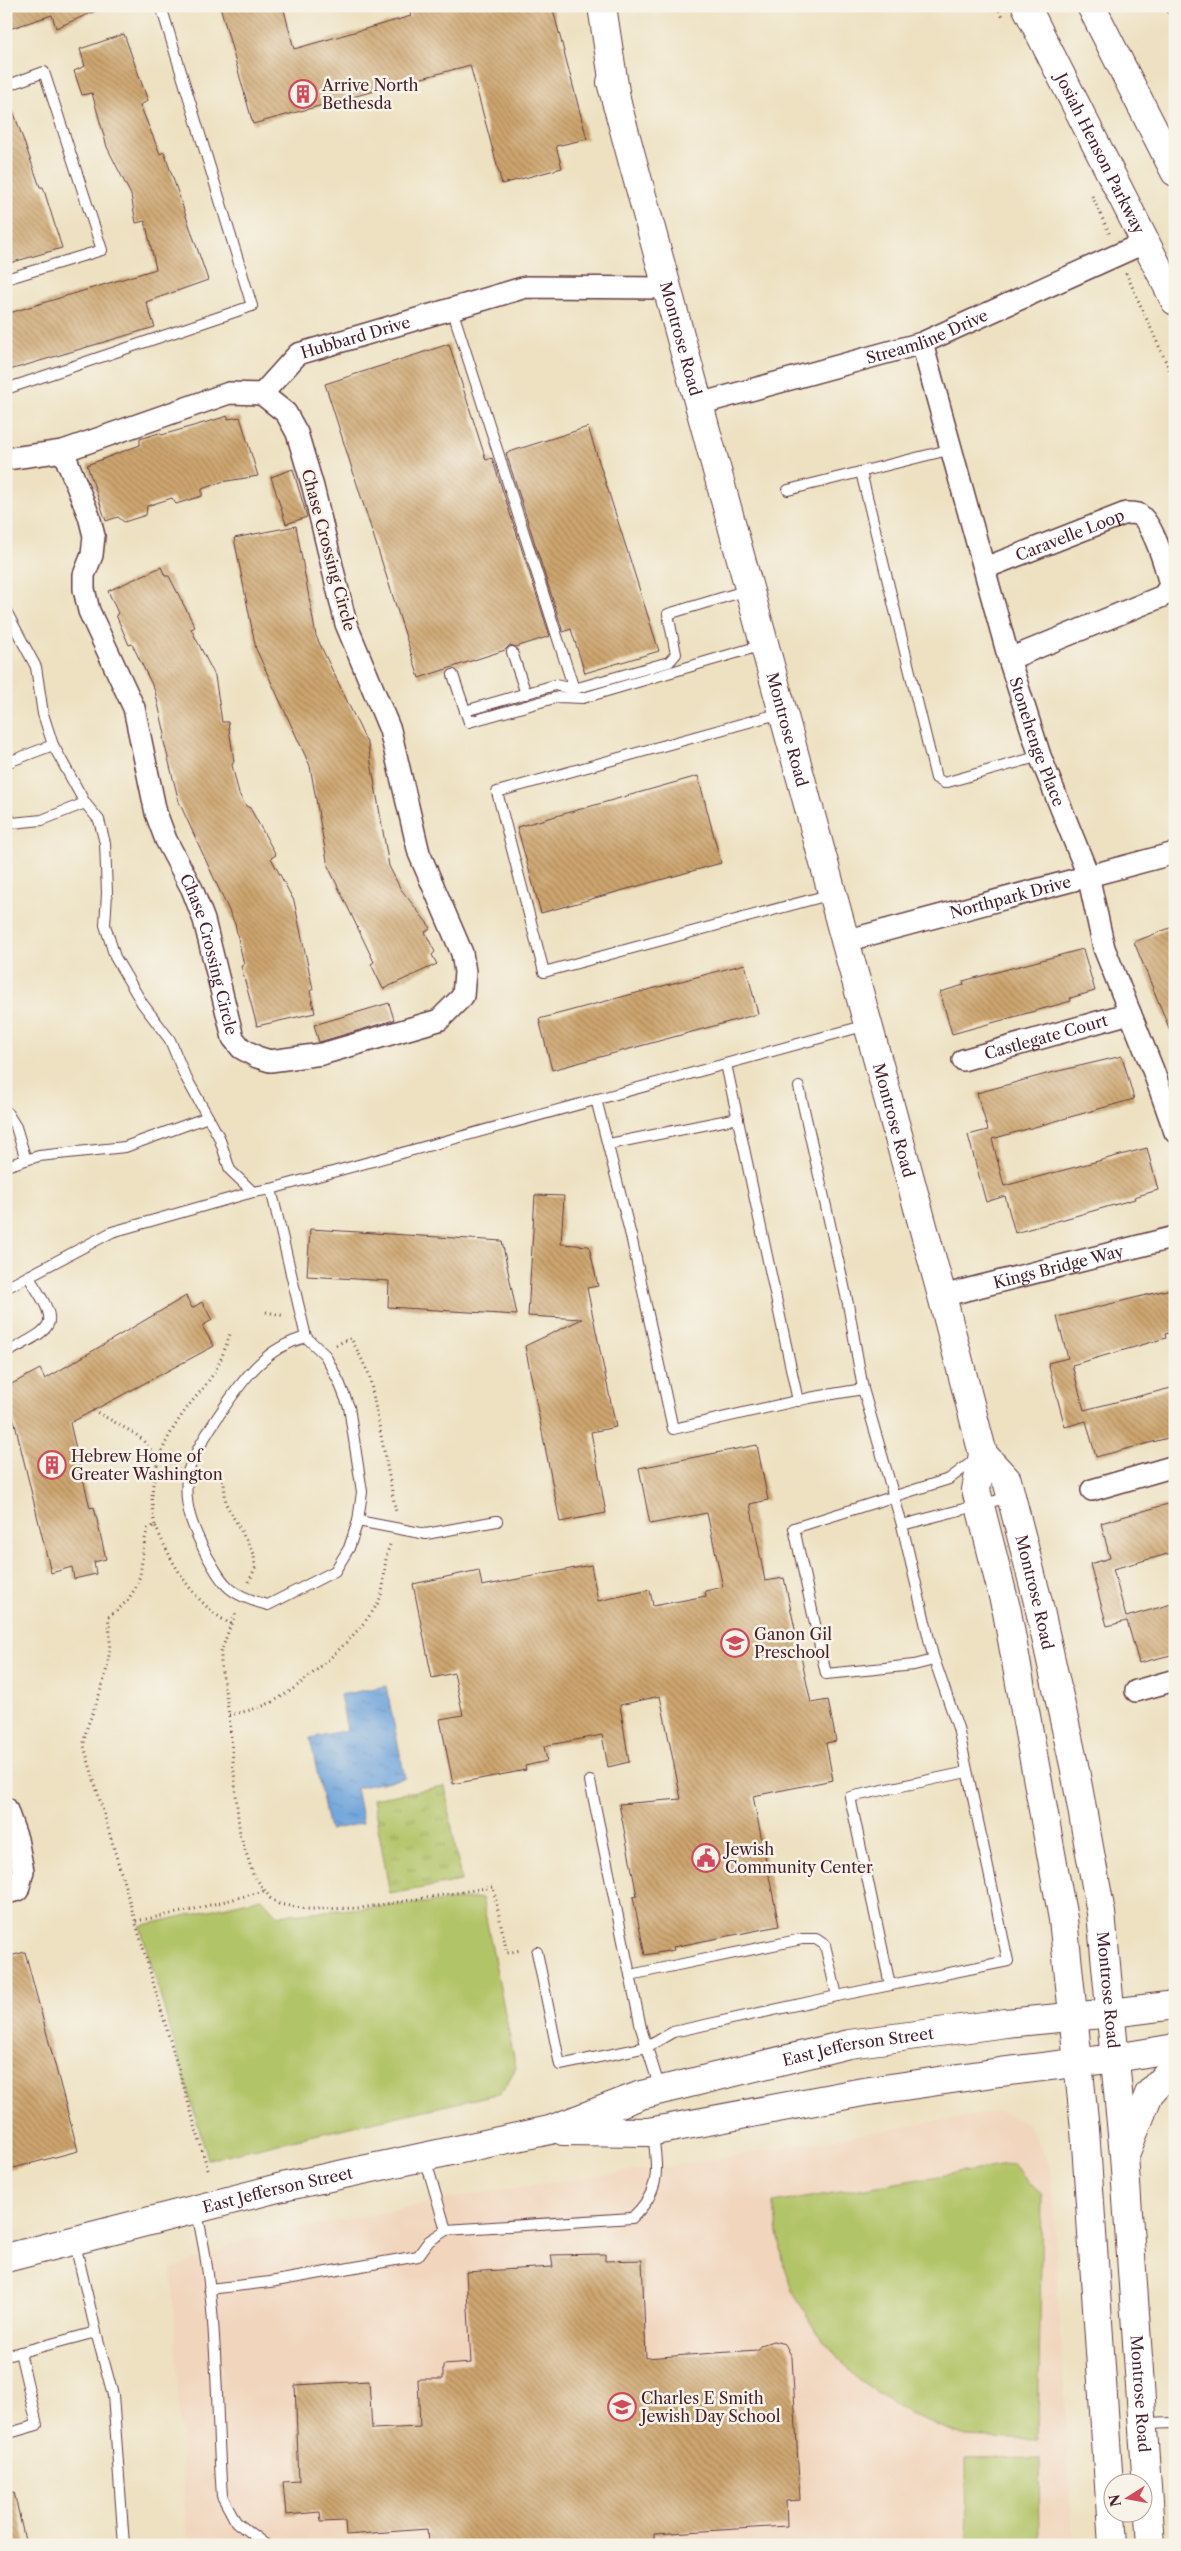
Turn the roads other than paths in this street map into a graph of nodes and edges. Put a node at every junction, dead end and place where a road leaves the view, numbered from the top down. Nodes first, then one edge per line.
1 (161, 6) edge
2 (590, 6) edge
3 (602, 6) edge
4 (1026, 6) edge
5 (1091, 6) edge
6 (1171, 6) edge
7 (1175, 14) edge
8 (6, 86) edge
9 (617, 105) junction
10 (1175, 172) edge
11 (1146, 242) junction
12 (6, 279) edge
13 (667, 288) junction
14 (1175, 301) edge
15 (452, 309) junction
16 (922, 342) junction
17 (6, 389) edge
18 (262, 394) junction
19 (698, 404) junction
20 (952, 449) junction
21 (63, 451) junction
22 (6, 459) edge
23 (861, 472) junction
24 (788, 490) dead end
25 (985, 568) junction
26 (749, 589) junction
27 (6, 611) edge
28 (764, 644) junction
29 (512, 652) dead end
30 (1009, 659) junction
31 (453, 675) dead end
32 (574, 689) junction
33 (526, 694) junction
34 (465, 711) junction
35 (783, 713) junction
36 (53, 745) junction
37 (1040, 756) junction
38 (6, 762) edge
39 (85, 803) junction
40 (6, 813) edge
41 (1175, 852) edge
42 (1088, 875) junction
43 (832, 894) junction
44 (845, 941) junction
45 (1130, 1012) junction
46 (868, 1025) junction
47 (963, 1060) dead end
48 (726, 1064) junction
49 (799, 1088) dead end
50 (596, 1099) junction
51 (6, 1111) edge
52 (208, 1117) junction
53 (738, 1118) junction
54 (1175, 1132) edge
55 (609, 1144) junction
56 (26, 1160) junction
57 (6, 1166) edge
58 (271, 1189) junction
59 (253, 1192) junction
60 (1175, 1237) edge
61 (28, 1276) junction
62 (6, 1288) edge
63 (942, 1296) junction
64 (306, 1337) junction
65 (6, 1353) edge
66 (863, 1389) junction
67 (798, 1401) junction
68 (983, 1454) junction
69 (1175, 1466) edge
70 (1092, 1490) dead end
71 (894, 1496) junction
72 (1011, 1497) junction
73 (980, 1506) junction
74 (358, 1521) junction
75 (497, 1521) dead end
76 (902, 1525) junction
77 (934, 1660) junction
78 (1175, 1680) edge
79 (1136, 1691) dead end
80 (967, 1772) junction
81 (590, 1781) dead end
82 (6, 1808) edge
83 (6, 1893) edge
84 (537, 1952) road end
85 (630, 1975) junction
86 (890, 1985) junction
87 (837, 1996) junction
88 (1175, 2004) edge
89 (1112, 2013) junction
90 (1074, 2016) junction
91 (648, 2048) junction
92 (1175, 2048) edge
93 (1116, 2058) junction
94 (1077, 2063) junction
95 (1175, 2065) edge
96 (661, 2090) junction
97 (550, 2130) junction
98 (653, 2131) junction
99 (1124, 2155) junction
100 (424, 2157) junction
101 (196, 2209) junction
102 (446, 2230) junction
103 (74, 2240) junction
104 (6, 2258) edge
105 (209, 2289) junction
106 (96, 2332) junction
107 (20, 2352) junction
108 (6, 2356) edge
109 (1175, 2422) edge
110 (1142, 2424) junction
111 (6, 2434) edge
112 (124, 2545) edge
113 (266, 2545) edge
114 (1113, 2545) edge
115 (1151, 2545) edge

1 - 17 lane
2 - 9 street, Montrose Road
3 - 9 street
4 - 11 street, Josiah Henson Parkway
5 - 10 street
6 - 7 lane
8 - 12 lane
9 - 13 street, Montrose Road
11 - 14 street, Josiah Henson Parkway
11 - 16 street, Streamline Drive
13 - 15 street, Hubbard Drive
13 - 19 street, Montrose Road
15 - 18 street, Hubbard Drive
15 - 32 lane
16 - 19 street, Streamline Drive
16 - 20 street, Stonehenge Place
18 - 21 street
18 - 21 street, Chase Crossing Circle
19 - 26 street, Montrose Road
20 - 23 lane
20 - 25 street, Stonehenge Place
21 - 22 street
23 - 24 lane
23 - 37 lane
25 - 30 street, Stonehenge Place
25 - 30 street, Caravelle Loop
26 - 28 street, Montrose Road
26 - 32 lane
27 - 36 lane
28 - 34 lane
28 - 35 street, Montrose Road
29 - 33 lane
30 - 37 street, Stonehenge Place
31 - 34 lane
32 - 33 lane
33 - 34 lane
35 - 43 street, Montrose Road
35 - 43 lane
36 - 38 lane
36 - 39 lane
37 - 42 street, Stonehenge Place
39 - 40 lane
39 - 52 lane
41 - 42 street, Northpark Drive
42 - 44 street, Northpark Drive
42 - 45 street, Stonehenge Place
43 - 44 street, Montrose Road
44 - 46 street, Montrose Road
45 - 47 street, Castlegate Court
45 - 54 street, Stonehenge Place
46 - 48 lane
46 - 63 street, Montrose Road
48 - 50 lane
48 - 53 lane
49 - 66 lane
50 - 55 lane
50 - 58 lane
51 - 56 lane
52 - 56 lane
52 - 59 lane
53 - 55 lane
53 - 67 lane
55 - 67 lane
56 - 57 lane
58 - 59 lane
58 - 64 lane
59 - 61 lane
60 - 63 street, Kings Bridge Way
61 - 62 lane
61 - 65 lane
63 - 68 street, Montrose Road
64 - 74 lane
64 - 74 lane
66 - 67 lane
66 - 71 lane
68 - 71 lane
68 - 72 street, Montrose Road
68 - 73 street, Montrose Road
69 - 70 street
71 - 76 lane
71 - 77 lane
72 - 73 lane
72 - 89 street, Montrose Road
73 - 76 lane
73 - 90 street, Montrose Road
74 - 75 lane
76 - 77 lane
77 - 80 lane
78 - 79 street
80 - 86 lane
80 - 86 lane
81 - 85 lane
82 - 83 street
84 - 91 lane
85 - 87 lane
85 - 91 lane
86 - 87 lane
87 - 91 lane
88 - 89 street, East Jefferson Street
89 - 90 street, East Jefferson Street
89 - 93 street, Montrose Road
90 - 94 street, Montrose Road
90 - 96 street, East Jefferson Street
91 - 96 lane
92 - 93 street, East Jefferson Street
93 - 94 street, East Jefferson Street
93 - 99 street, Montrose Road
94 - 98 street, East Jefferson Street
94 - 114 street, Montrose Road
95 - 99 street
96 - 97 street, East Jefferson Street
97 - 98 street, East Jefferson Street
97 - 100 street, East Jefferson Street
98 - 102 lane
99 - 110 street, Montrose Road
100 - 101 street, East Jefferson Street
100 - 102 lane
101 - 103 street, East Jefferson Street
101 - 105 lane
102 - 105 lane
103 - 104 street, East Jefferson Street
103 - 106 lane
105 - 113 lane
106 - 107 lane
106 - 112 lane
107 - 108 lane
107 - 111 lane
109 - 110 lane
110 - 115 street, Montrose Road

